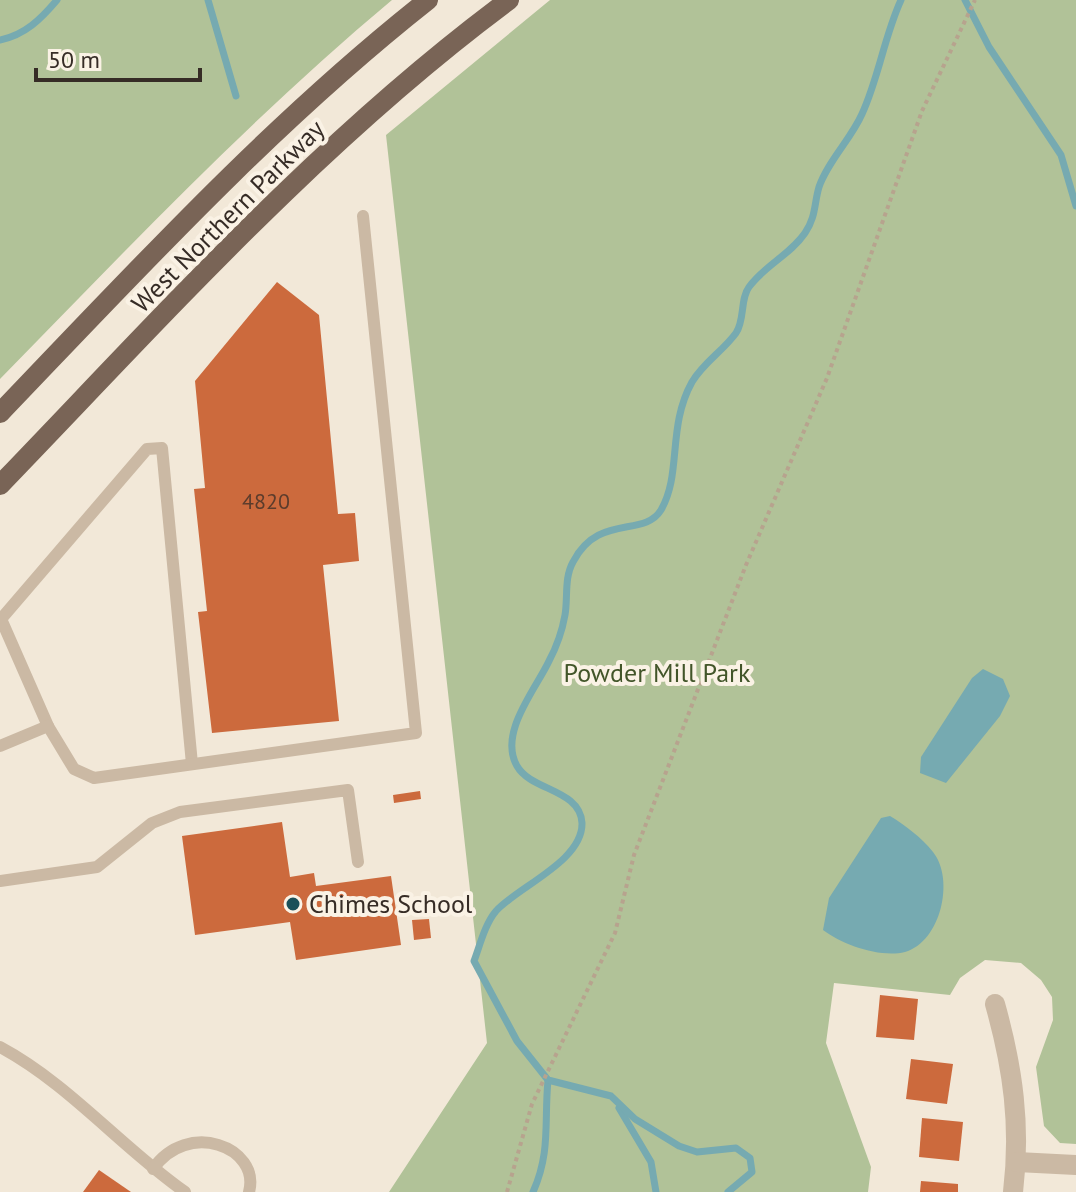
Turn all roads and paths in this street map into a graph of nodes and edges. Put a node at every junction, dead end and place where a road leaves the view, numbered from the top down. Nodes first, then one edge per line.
1 (428, 0) edge
2 (509, 0) edge
3 (975, 0) edge
4 (363, 216) dead end
5 (0, 413) edge
6 (0, 485) edge
7 (48, 726) junction
8 (0, 746) edge
9 (192, 764) junction
10 (358, 862) dead end
11 (0, 881) edge
12 (995, 1004) dead end
13 (0, 1047) edge
14 (1017, 1162) junction
15 (1076, 1165) edge
16 (153, 1169) junction
17 (185, 1192) edge
18 (249, 1192) edge
19 (507, 1192) edge
20 (1013, 1192) edge

1 - 5 main road, West Northern Parkway
2 - 6 main road, West Northern Parkway
3 - 19 path
4 - 9 lane
7 - 8 lane
7 - 9 lane
7 - 9 lane
10 - 11 lane
12 - 14 street
13 - 16 lane
14 - 15 street
14 - 20 street
16 - 17 lane
16 - 18 lane

